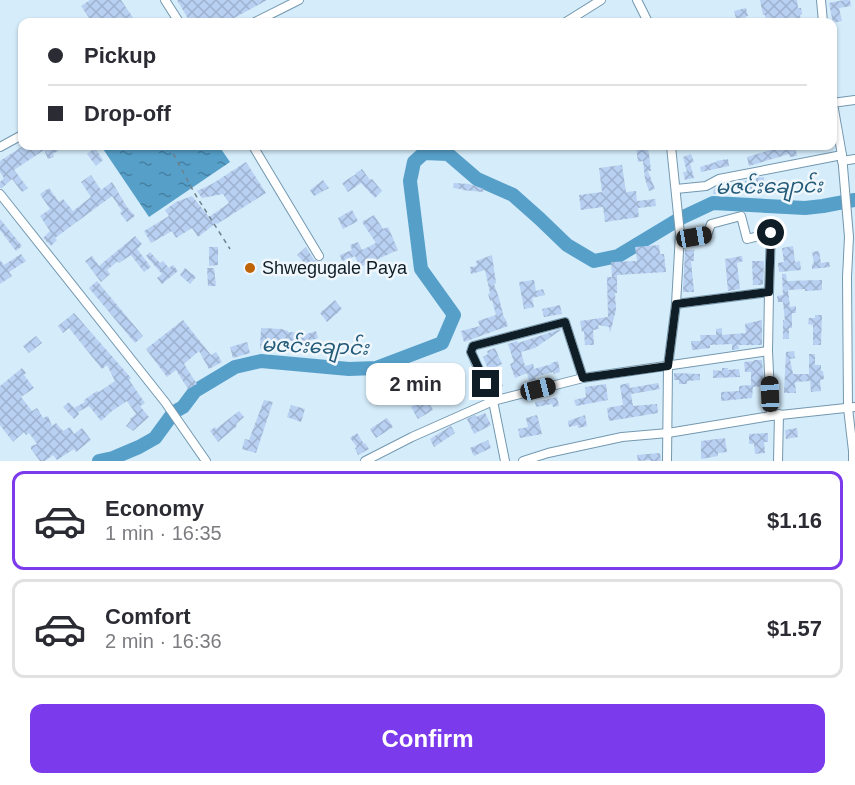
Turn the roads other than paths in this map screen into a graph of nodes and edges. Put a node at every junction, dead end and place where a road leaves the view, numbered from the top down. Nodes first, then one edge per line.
1 (165, 0) edge
2 (299, 0) edge
3 (601, 0) edge
4 (637, 0) edge
5 (821, 0) edge
6 (176, 18) edge
7 (263, 18) edge
8 (572, 18) edge
9 (646, 18) edge
10 (823, 18) edge
11 (855, 100) edge
12 (837, 102) edge
13 (837, 127) edge
14 (18, 137) edge
15 (0, 147) edge
16 (255, 150) edge
17 (671, 150) edge
18 (842, 158) junction
19 (855, 159) edge
20 (676, 189) junction
21 (0, 194) edge
22 (680, 237) junction
23 (319, 256) dead end
24 (851, 276) edge
25 (769, 292) junction
26 (676, 304) junction
27 (768, 351) junction
28 (668, 366) junction
29 (583, 378) junction
30 (494, 401) junction
31 (851, 407) edge
32 (775, 415) junction
33 (668, 433) junction
34 (206, 461) edge
35 (365, 461) edge
36 (505, 461) edge
37 (523, 461) edge
38 (667, 461) edge
39 (778, 461) edge
40 (853, 461) edge

1 - 6 street
2 - 7 street
3 - 8 street
4 - 9 street
5 - 10 street
11 - 12 street
13 - 18 street
14 - 15 street
16 - 23 street
17 - 20 street
18 - 19 street
18 - 20 street
18 - 24 street
20 - 22 street
21 - 34 street
22 - 25 street
22 - 26 street
24 - 31 street
25 - 26 street
25 - 27 street
26 - 28 street
27 - 28 street
27 - 32 street
28 - 29 street
28 - 33 street
29 - 30 street
29 - 30 street
30 - 35 street
30 - 36 street
31 - 32 street
31 - 40 street
32 - 33 street
32 - 39 street
33 - 37 street
33 - 38 street

